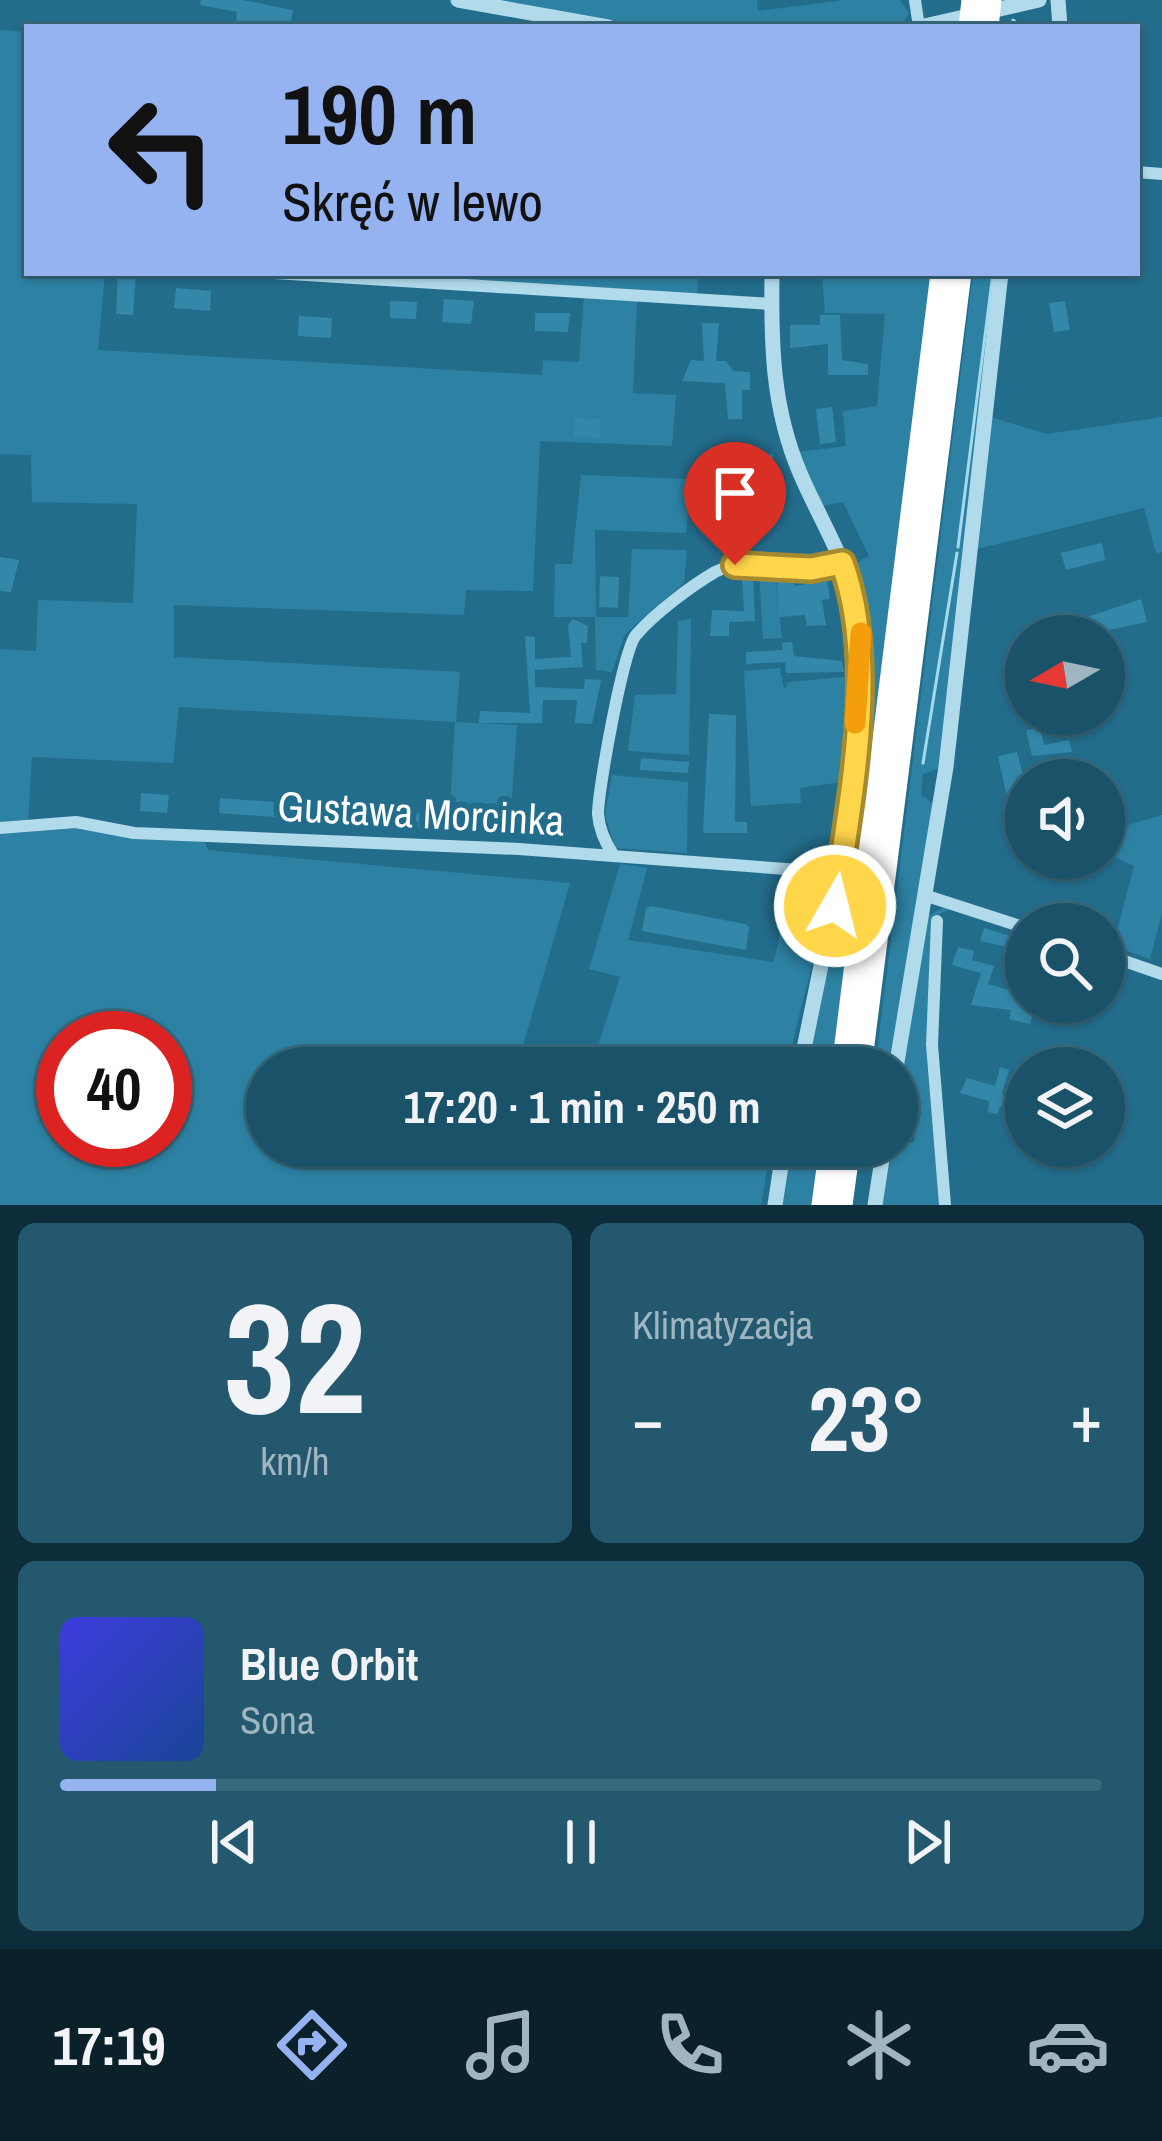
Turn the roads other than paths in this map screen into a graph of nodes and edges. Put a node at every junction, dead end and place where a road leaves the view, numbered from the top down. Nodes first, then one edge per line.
1 (463, 0) edge
2 (1039, 0) edge
3 (592, 24) edge
4 (933, 24) edge
5 (322, 276) edge
6 (772, 276) edge
7 (940, 276) edge
8 (961, 276) edge
9 (1001, 276) edge
10 (772, 304) junction
11 (842, 563) junction
12 (0, 828) edge
13 (614, 856) junction
14 (878, 867) junction
15 (840, 873) junction
16 (924, 895) junction
17 (937, 921) dead end
18 (1005, 921) edge
19 (1125, 961) edge
20 (1162, 974) edge
21 (804, 1047) edge
22 (846, 1047) edge
23 (863, 1047) edge
24 (899, 1047) edge
25 (781, 1167) edge
26 (827, 1167) edge
27 (847, 1167) edge
28 (881, 1167) edge
29 (775, 1205) edge
30 (822, 1205) edge
31 (842, 1205) edge
32 (875, 1205) edge
33 (945, 1205) edge

1 - 3 street
2 - 4 street
5 - 10 street
6 - 10 street
7 - 14 highway
8 - 14 highway
9 - 16 street
10 - 11 street
11 - 13 street
11 - 15 street
12 - 13 street, Gustawa Morcinka
13 - 15 street, Gustawa Morcinka
14 - 22 highway
14 - 23 highway
15 - 21 street
16 - 18 street
16 - 24 street
17 - 33 street
19 - 20 street
25 - 29 street
26 - 30 highway
27 - 31 highway
28 - 32 street

